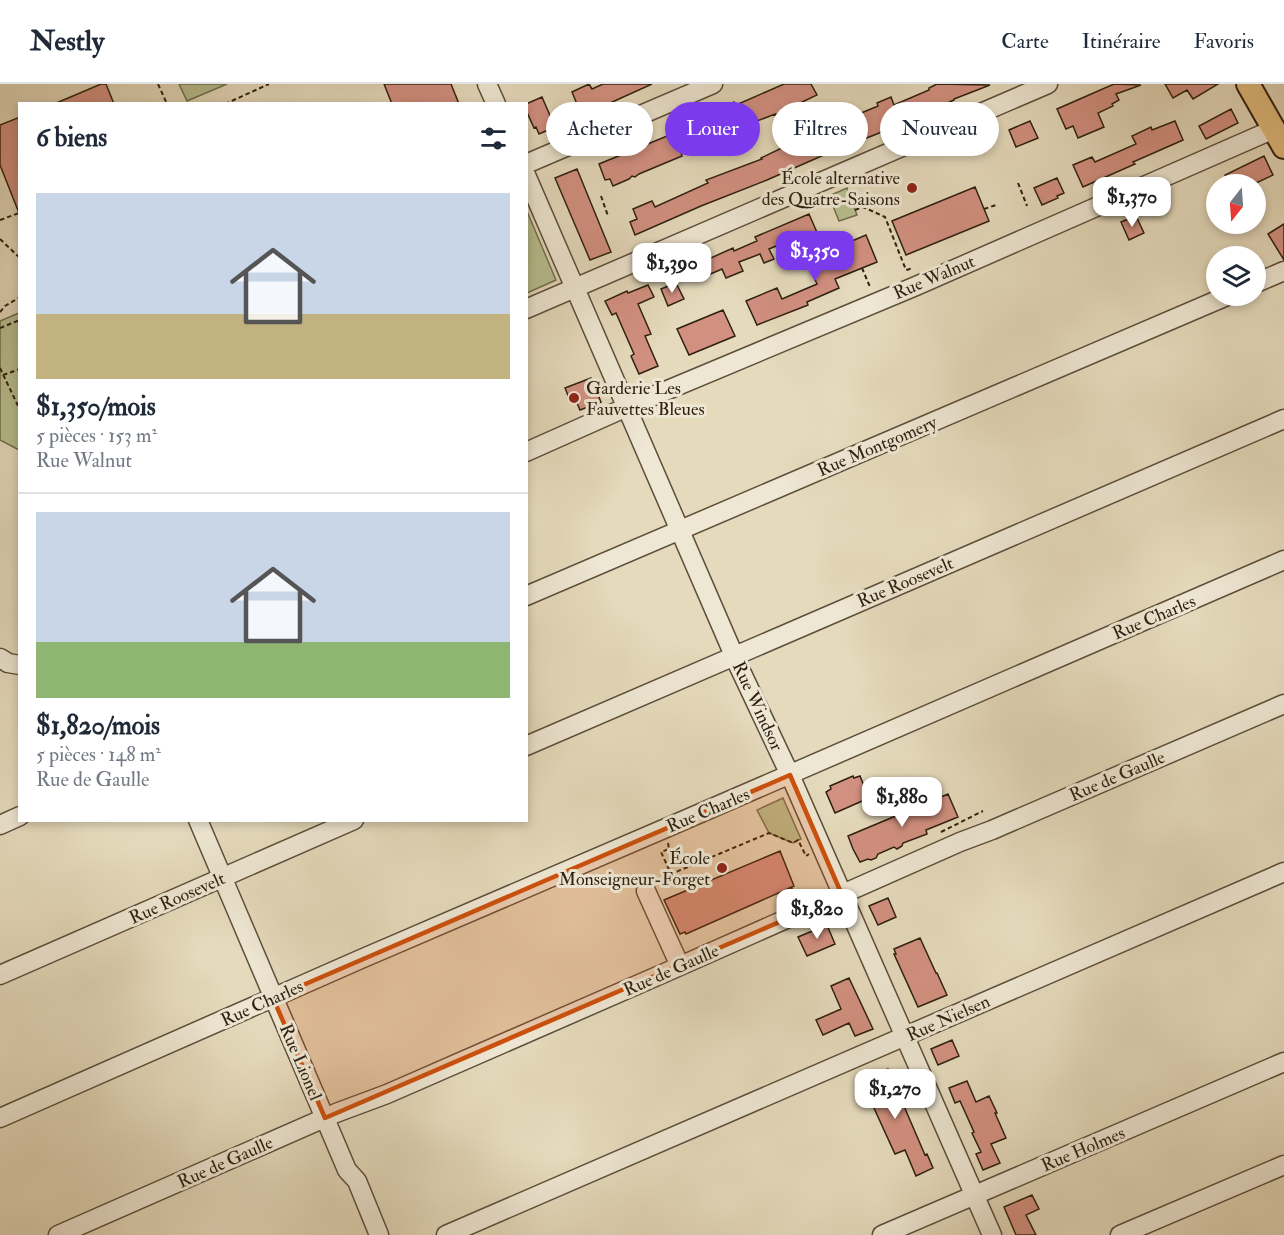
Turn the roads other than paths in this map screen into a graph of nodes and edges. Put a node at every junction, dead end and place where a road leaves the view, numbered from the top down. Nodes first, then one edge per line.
1 (487, 84) edge
2 (713, 84) edge
3 (1048, 84) edge
4 (1248, 84) edge
5 (495, 102) edge
6 (1279, 138) edge
7 (528, 163) edge
8 (528, 180) edge
9 (1284, 271) edge
10 (1266, 279) edge
11 (575, 287) junction
12 (1206, 305) edge
13 (528, 308) edge
14 (627, 407) junction
15 (1284, 419) edge
16 (528, 451) edge
17 (680, 530) junction
18 (1284, 560) edge
19 (528, 595) edge
20 (735, 656) junction
21 (0, 658) edge
22 (18, 665) edge
23 (1284, 704) edge
24 (528, 745) edge
25 (790, 775) junction
26 (18, 817) edge
27 (199, 822) edge
28 (349, 822) edge
29 (0, 825) edge
30 (1284, 872) edge
31 (222, 878) junction
32 (646, 891) dead end
33 (842, 895) junction
34 (680, 966) junction
35 (0, 975) edge
36 (273, 998) junction
37 (904, 1037) junction
38 (1284, 1062) edge
39 (325, 1118) junction
40 (0, 1119) edge
41 (1284, 1165) edge
42 (976, 1195) junction
43 (58, 1235) edge
44 (379, 1235) edge
45 (446, 1235) edge
46 (882, 1235) edge
47 (992, 1235) edge
48 (1120, 1235) edge

1 - 5 street
2 - 7 street
3 - 11 street
4 - 6 main road
6 - 14 street, Rue Walnut
8 - 11 street, Rue Windsor
9 - 10 street
11 - 13 street
11 - 14 street, Rue Windsor
12 - 17 street, Rue Montgomery
14 - 16 street, Rue Walnut
14 - 17 street, Rue Windsor
15 - 20 street, Rue Roosevelt
17 - 19 street, Rue Montgomery
17 - 20 street, Rue Windsor
18 - 25 street, Rue Charles
20 - 24 street, Rue Roosevelt
20 - 25 street, Rue Windsor
21 - 22 street
23 - 33 street, Rue de Gaulle
25 - 33 street, Rue Windsor
25 - 36 street, Rue Charles
26 - 29 street
27 - 31 street, Rue Lionel
28 - 31 street, Rue Roosevelt
30 - 37 street, Rue Nielsen
31 - 35 street, Rue Roosevelt
31 - 36 street, Rue Lionel
32 - 34 street
33 - 34 street, Rue de Gaulle
33 - 37 street, Rue Windsor
34 - 39 street, Rue de Gaulle
36 - 39 street, Rue Lionel
36 - 40 street, Rue Charles
37 - 42 street, Rue Windsor
37 - 45 street, Rue Nielsen
38 - 42 street, Rue Holmes
39 - 43 street, Rue de Gaulle
39 - 44 street, Rue Lionel
41 - 48 street
42 - 46 street, Rue Holmes
42 - 47 street, Rue Windsor

